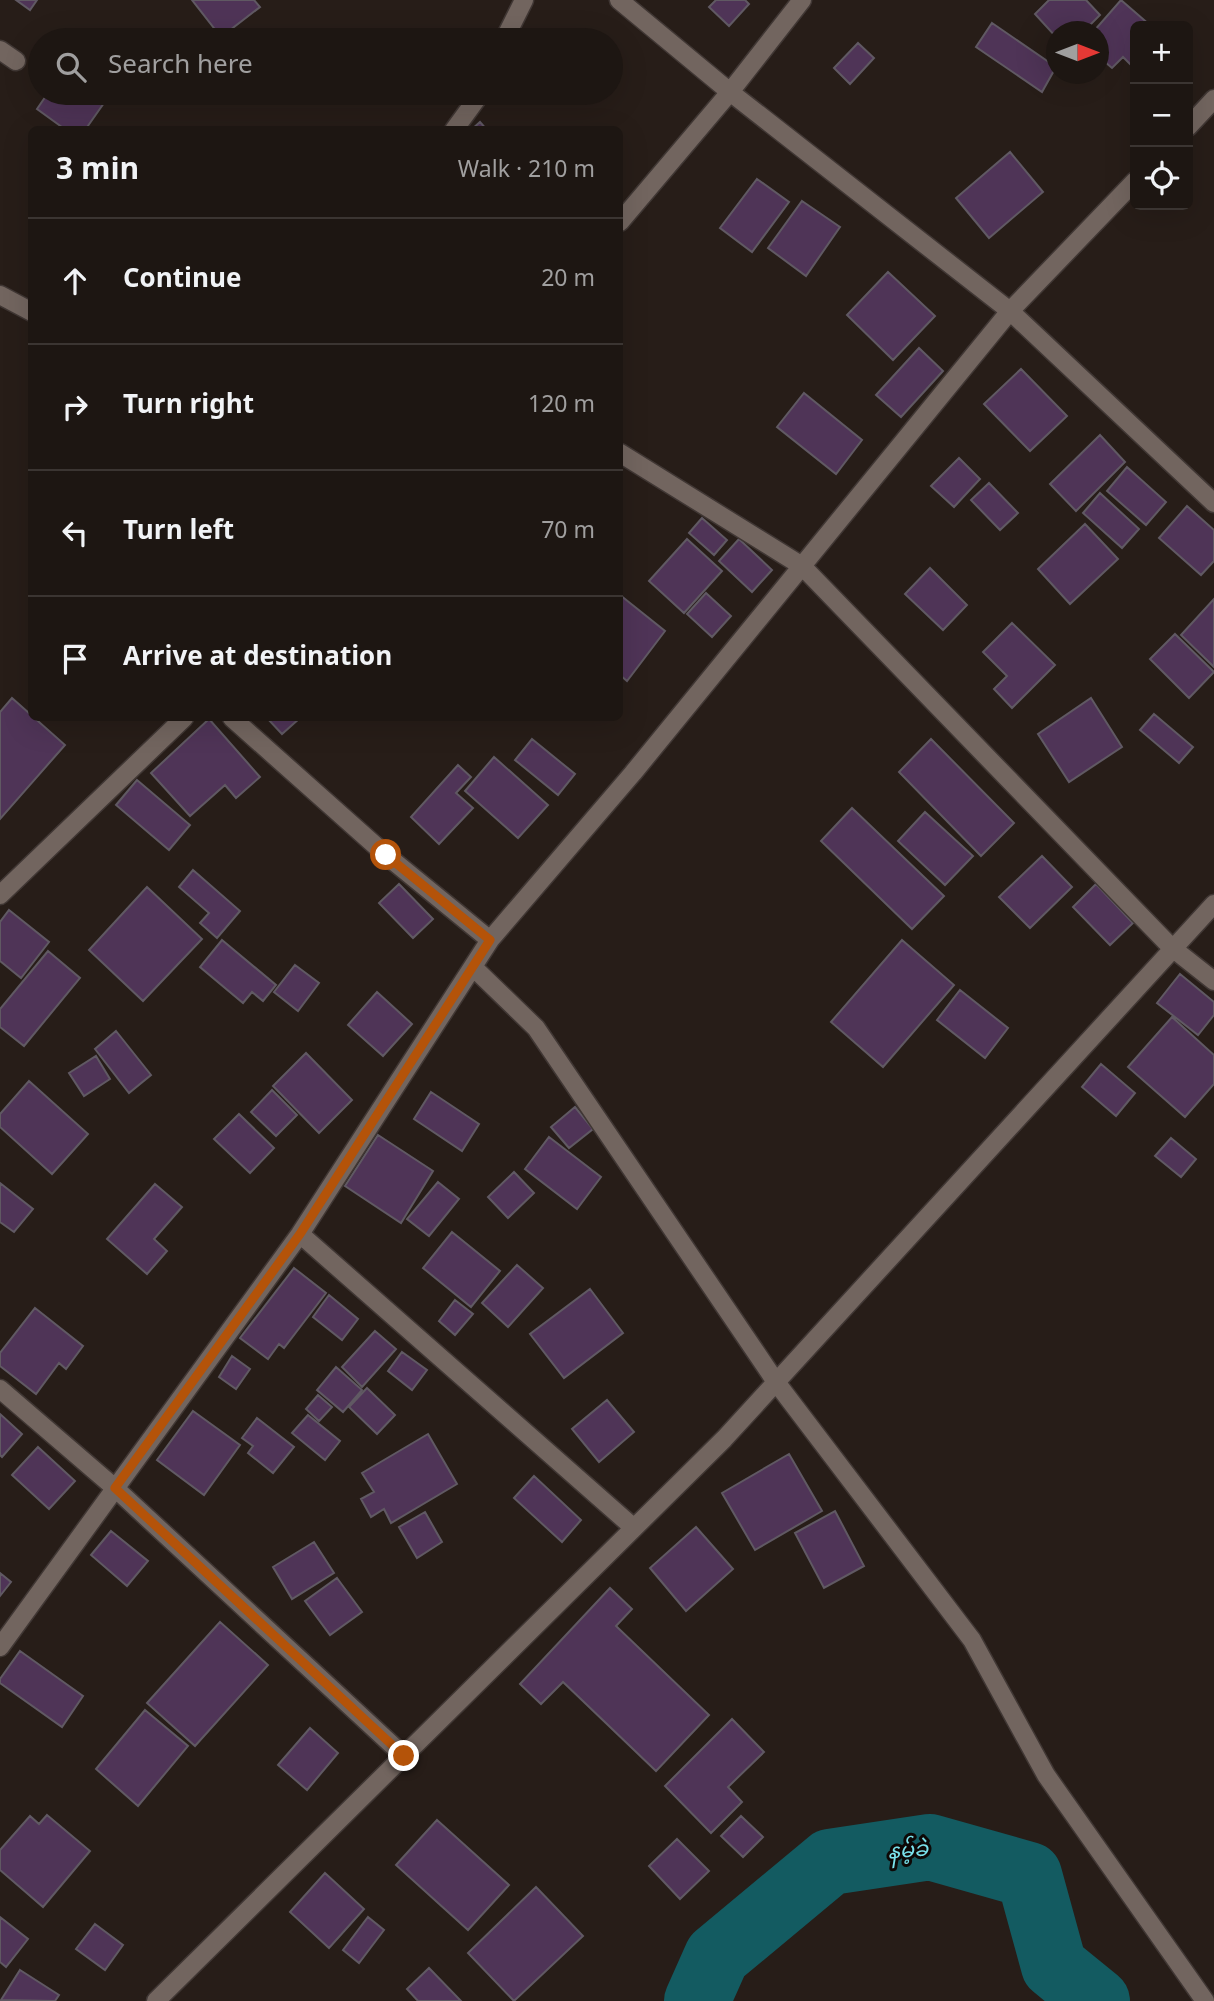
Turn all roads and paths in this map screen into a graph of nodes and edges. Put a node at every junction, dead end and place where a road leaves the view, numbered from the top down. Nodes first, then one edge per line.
1 (524, 0) edge
2 (619, 0) edge
3 (802, 0) edge
4 (510, 28) edge
5 (0, 50) edge
6 (16, 61) dead end
7 (730, 92) junction
8 (1214, 99) edge
9 (472, 105) edge
10 (1193, 122) edge
11 (457, 126) edge
12 (1130, 186) edge
13 (623, 218) edge
14 (0, 295) edge
15 (28, 310) edge
16 (1010, 311) junction
17 (623, 455) edge
18 (1214, 503) edge
19 (802, 566) junction
20 (181, 721) edge
21 (235, 721) edge
22 (0, 895) edge
23 (1214, 904) edge
24 (490, 940) junction
25 (1171, 947) junction
26 (473, 967) junction
27 (1214, 981) edge
28 (300, 1234) junction
29 (776, 1382) junction
30 (0, 1389) edge
31 (115, 1488) junction
32 (634, 1528) junction
33 (0, 1647) edge
34 (404, 1756) junction
35 (156, 2001) edge
36 (1205, 2001) edge

1 - 4 street
2 - 7 street
3 - 7 street
5 - 6 street
7 - 13 street
7 - 16 street
8 - 10 street
9 - 11 street
12 - 16 street
14 - 15 street
16 - 18 street
16 - 19 street
17 - 19 street
19 - 24 street
19 - 25 street
20 - 22 street
21 - 24 street
23 - 25 street
24 - 26 street
25 - 27 street
25 - 29 street
26 - 28 street
26 - 29 street
28 - 31 street
28 - 32 street
29 - 32 street
29 - 36 street
30 - 31 street
31 - 33 street
31 - 34 street
32 - 34 street
34 - 35 street

